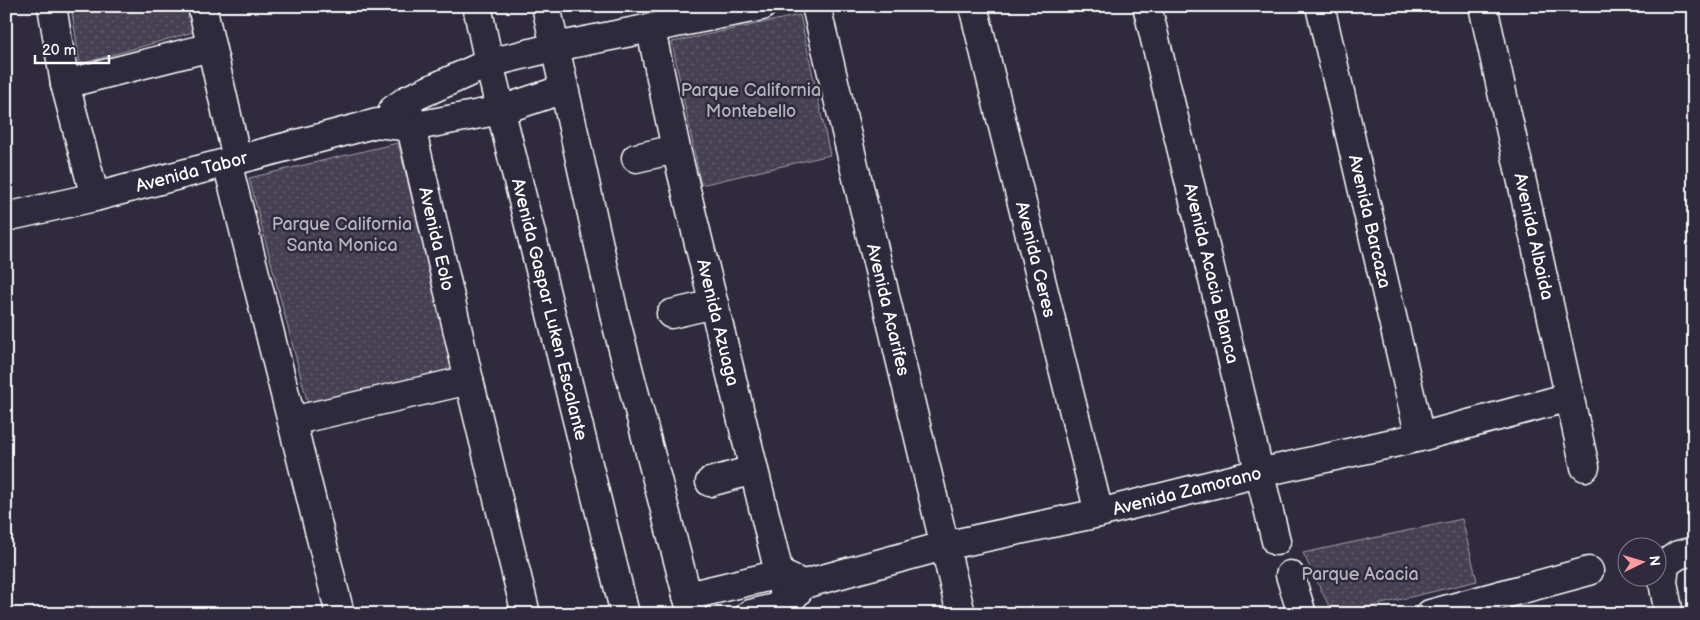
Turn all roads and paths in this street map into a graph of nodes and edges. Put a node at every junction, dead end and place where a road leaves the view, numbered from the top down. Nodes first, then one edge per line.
1 (52, 6) edge
2 (202, 6) edge
3 (477, 6) edge
4 (546, 6) edge
5 (762, 6) edge
6 (816, 6) edge
7 (973, 6) edge
8 (1146, 6) edge
9 (1320, 6) edge
10 (1483, 6) edge
11 (651, 30) junction
12 (211, 47) junction
13 (555, 47) junction
14 (489, 63) junction
15 (65, 84) junction
16 (564, 89) junction
17 (406, 100) junction
18 (501, 110) junction
19 (377, 123) junction
20 (411, 127) junction
21 (676, 149) junction
22 (636, 158) dead end
23 (232, 160) junction
24 (95, 197) junction
25 (6, 217) edge
26 (714, 304) junction
27 (670, 314) dead end
28 (469, 380) junction
29 (1570, 397) junction
30 (292, 421) junction
31 (1420, 437) junction
32 (1585, 467) dead end
33 (753, 470) junction
34 (1259, 473) junction
35 (710, 482) dead end
36 (1099, 513) junction
37 (1276, 540) dead end
38 (944, 546) junction
39 (1694, 552) edge
40 (1589, 571) dead end
41 (1290, 575) dead end
42 (792, 579) junction
43 (690, 605) edge
44 (1497, 605) edge
45 (788, 609) edge
46 (340, 614) edge
47 (526, 614) edge
48 (625, 614) edge
49 (750, 614) edge
50 (960, 614) edge
51 (1302, 614) edge
52 (1430, 614) edge
53 (1669, 614) edge

1 - 15 street
2 - 12 street
3 - 14 street, Avenida Gaspar Luken Escalante
4 - 13 street
5 - 11 street, Avenida Tabor
6 - 38 street, Avenida Acarifes
7 - 36 street, Avenida Ceres
8 - 34 street, Avenida Acacia Blanca
9 - 31 street, Avenida Barcaza
10 - 29 street, Avenida Albaida
11 - 13 street, Avenida Tabor
11 - 21 street, Avenida Azuaga
12 - 15 street
12 - 23 street
13 - 14 street, Avenida Tabor
13 - 16 street
14 - 17 street, Avenida Tabor
14 - 18 street, Avenida Gaspar Luken Escalante
15 - 24 street
16 - 18 street, Avenida Tabor
16 - 43 street
17 - 19 street, Avenida Tabor
17 - 20 street, Avenida Eolo
18 - 20 street, Avenida Tabor
18 - 48 street, Avenida Gaspar Luken Escalante
19 - 20 street, Avenida Tabor
19 - 23 street, Avenida Tabor
20 - 28 street, Avenida Eolo
21 - 22 street
21 - 26 street, Avenida Azuaga
23 - 24 street, Avenida Tabor
23 - 30 street
24 - 25 street, Avenida Tabor
26 - 27 street
26 - 33 street, Avenida Azuaga
28 - 30 street
28 - 47 street, Avenida Eolo
29 - 31 street, Avenida Zamorano
29 - 32 street, Avenida Albaida
30 - 46 street
31 - 34 street, Avenida Zamorano
33 - 35 street
33 - 42 street, Avenida Azuaga
34 - 36 street, Avenida Zamorano
34 - 37 street, Avenida Acacia Blanca
36 - 38 street, Avenida Zamorano
38 - 42 street, Avenida Zamorano
38 - 50 street, Avenida Acarifes
39 - 53 street
40 - 44 street
41 - 51 street
42 - 43 street, Avenida Zamorano
42 - 45 street
44 - 52 street
45 - 49 street

